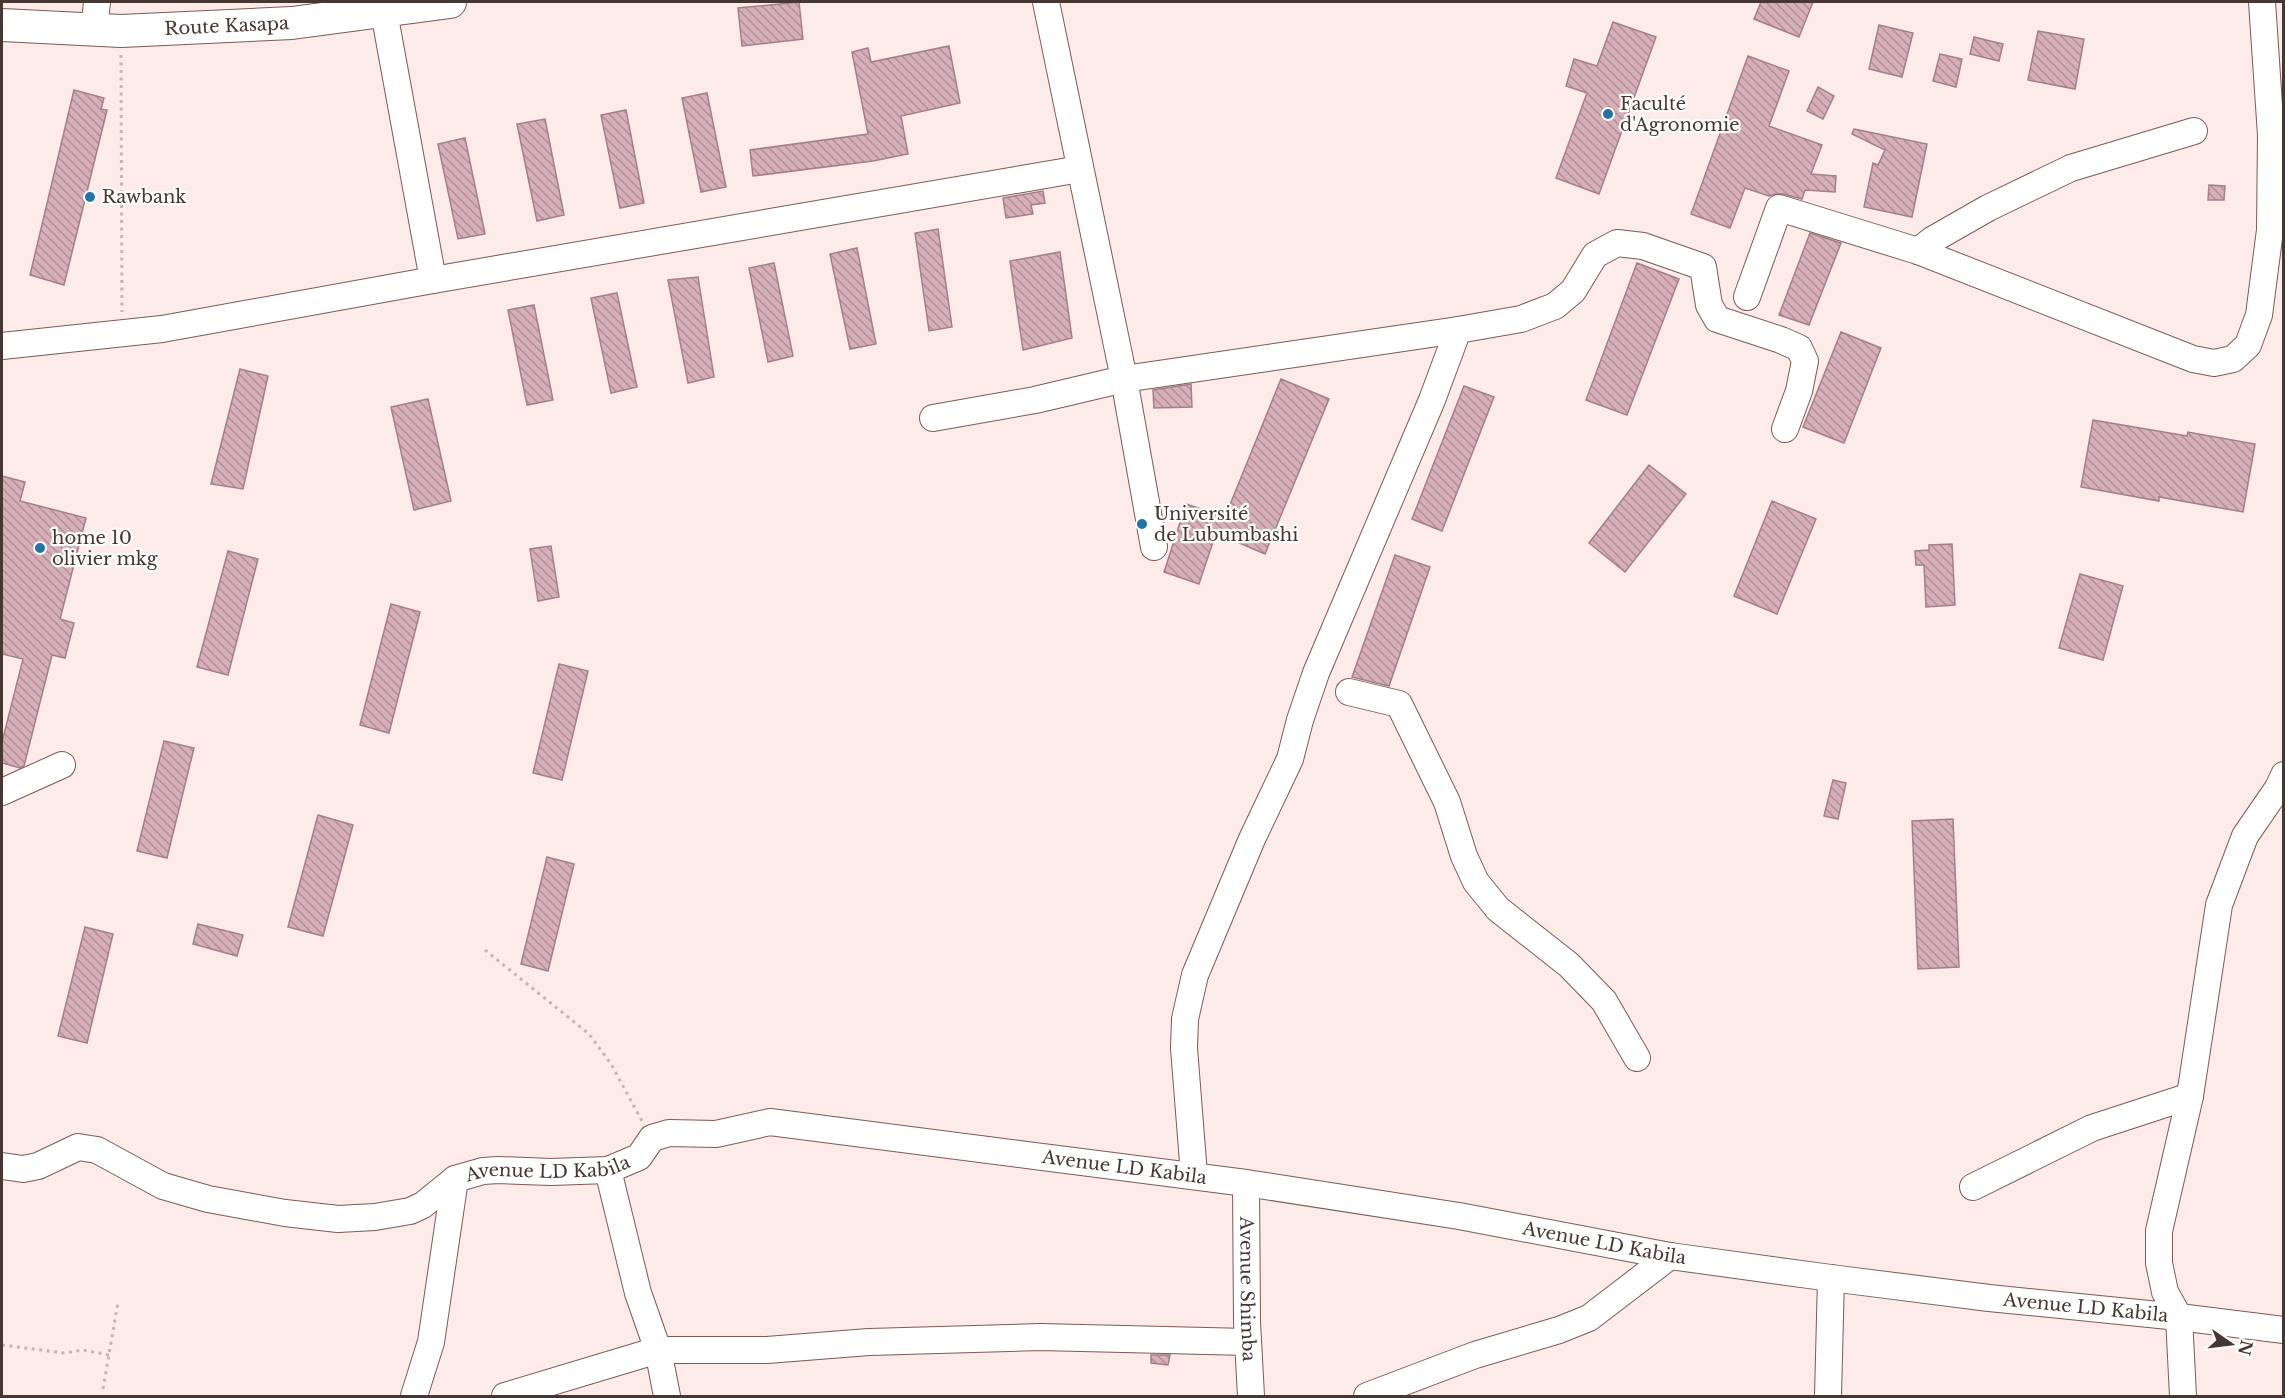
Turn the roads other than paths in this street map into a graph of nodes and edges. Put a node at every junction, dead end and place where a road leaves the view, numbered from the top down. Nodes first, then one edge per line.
1 (450, 2) edge
2 (1046, 2) edge
3 (2262, 2) edge
4 (384, 12) junction
5 (104, 21) edge
6 (2, 25) edge
7 (2194, 130) dead end
8 (1080, 169) junction
9 (1917, 251) junction
10 (433, 280) junction
11 (1747, 297) dead end
12 (1458, 330) junction
13 (2, 346) edge
14 (1124, 379) junction
15 (933, 418) dead end
16 (1785, 429) dead end
17 (1154, 547) dead end
18 (1349, 692) dead end
19 (62, 765) dead end
20 (2282, 784) edge
21 (2, 792) edge
22 (1637, 1058) dead end
23 (2190, 1096) junction
24 (2, 1166) edge
25 (608, 1170) junction
26 (1194, 1175) junction
27 (455, 1179) junction
28 (1246, 1183) junction
29 (1973, 1188) dead end
30 (1670, 1256) junction
31 (1831, 1278) junction
32 (2179, 1317) junction
33 (2283, 1330) edge
34 (1248, 1342) junction
35 (658, 1350) junction
36 (414, 1396) edge
37 (505, 1396) edge
38 (667, 1396) edge
39 (1251, 1396) edge
40 (1367, 1396) edge
41 (1828, 1396) edge
42 (2183, 1396) edge

1 - 4 main road, Route Kasapa
2 - 8 street
3 - 9 street
4 - 5 main road, Route Kasapa
4 - 10 street
5 - 6 main road, Route Kasapa
7 - 9 street
8 - 10 street
8 - 14 street
9 - 11 street
10 - 13 street
12 - 14 street
12 - 16 street
12 - 26 street
14 - 15 street
14 - 17 street
18 - 22 street
19 - 21 street
20 - 23 street
23 - 29 street
23 - 32 street
24 - 27 street, Avenue LD Kabila
25 - 26 street, Avenue LD Kabila
25 - 27 street, Avenue LD Kabila
25 - 35 street
26 - 28 street, Avenue LD Kabila
27 - 36 street
28 - 30 street, Avenue LD Kabila
28 - 34 street, Avenue Shimba
30 - 31 street, Avenue LD Kabila
30 - 40 street
31 - 32 street, Avenue LD Kabila
31 - 41 street
32 - 33 street, Avenue LD Kabila
32 - 42 street
34 - 35 street
34 - 39 street, Avenue Shimba
35 - 37 street
35 - 38 street

